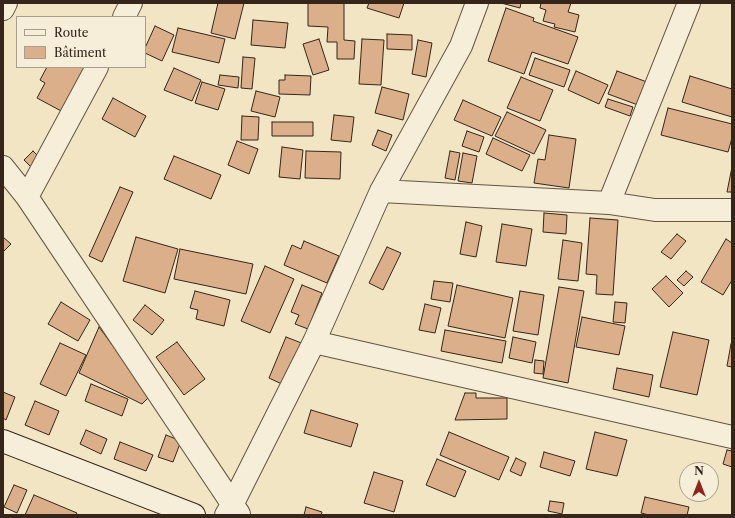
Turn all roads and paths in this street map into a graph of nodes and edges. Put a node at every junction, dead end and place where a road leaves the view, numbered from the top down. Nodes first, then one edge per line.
1 (6, 3) edge
2 (131, 3) edge
3 (477, 3) edge
4 (689, 3) edge
5 (3, 9) edge
6 (124, 16) edge
7 (96, 68) edge
8 (3, 167) edge
9 (380, 191) junction
10 (27, 197) junction
11 (609, 203) junction
12 (732, 210) edge
13 (314, 342) junction
14 (732, 437) edge
15 (3, 441) edge
16 (232, 512) edge
17 (194, 515) edge

1 - 5 street
2 - 6 street
3 - 9 street
4 - 11 street
7 - 10 street
8 - 10 street
9 - 11 street
9 - 13 street
10 - 16 street
11 - 12 street
13 - 14 street
13 - 16 street
15 - 17 street

